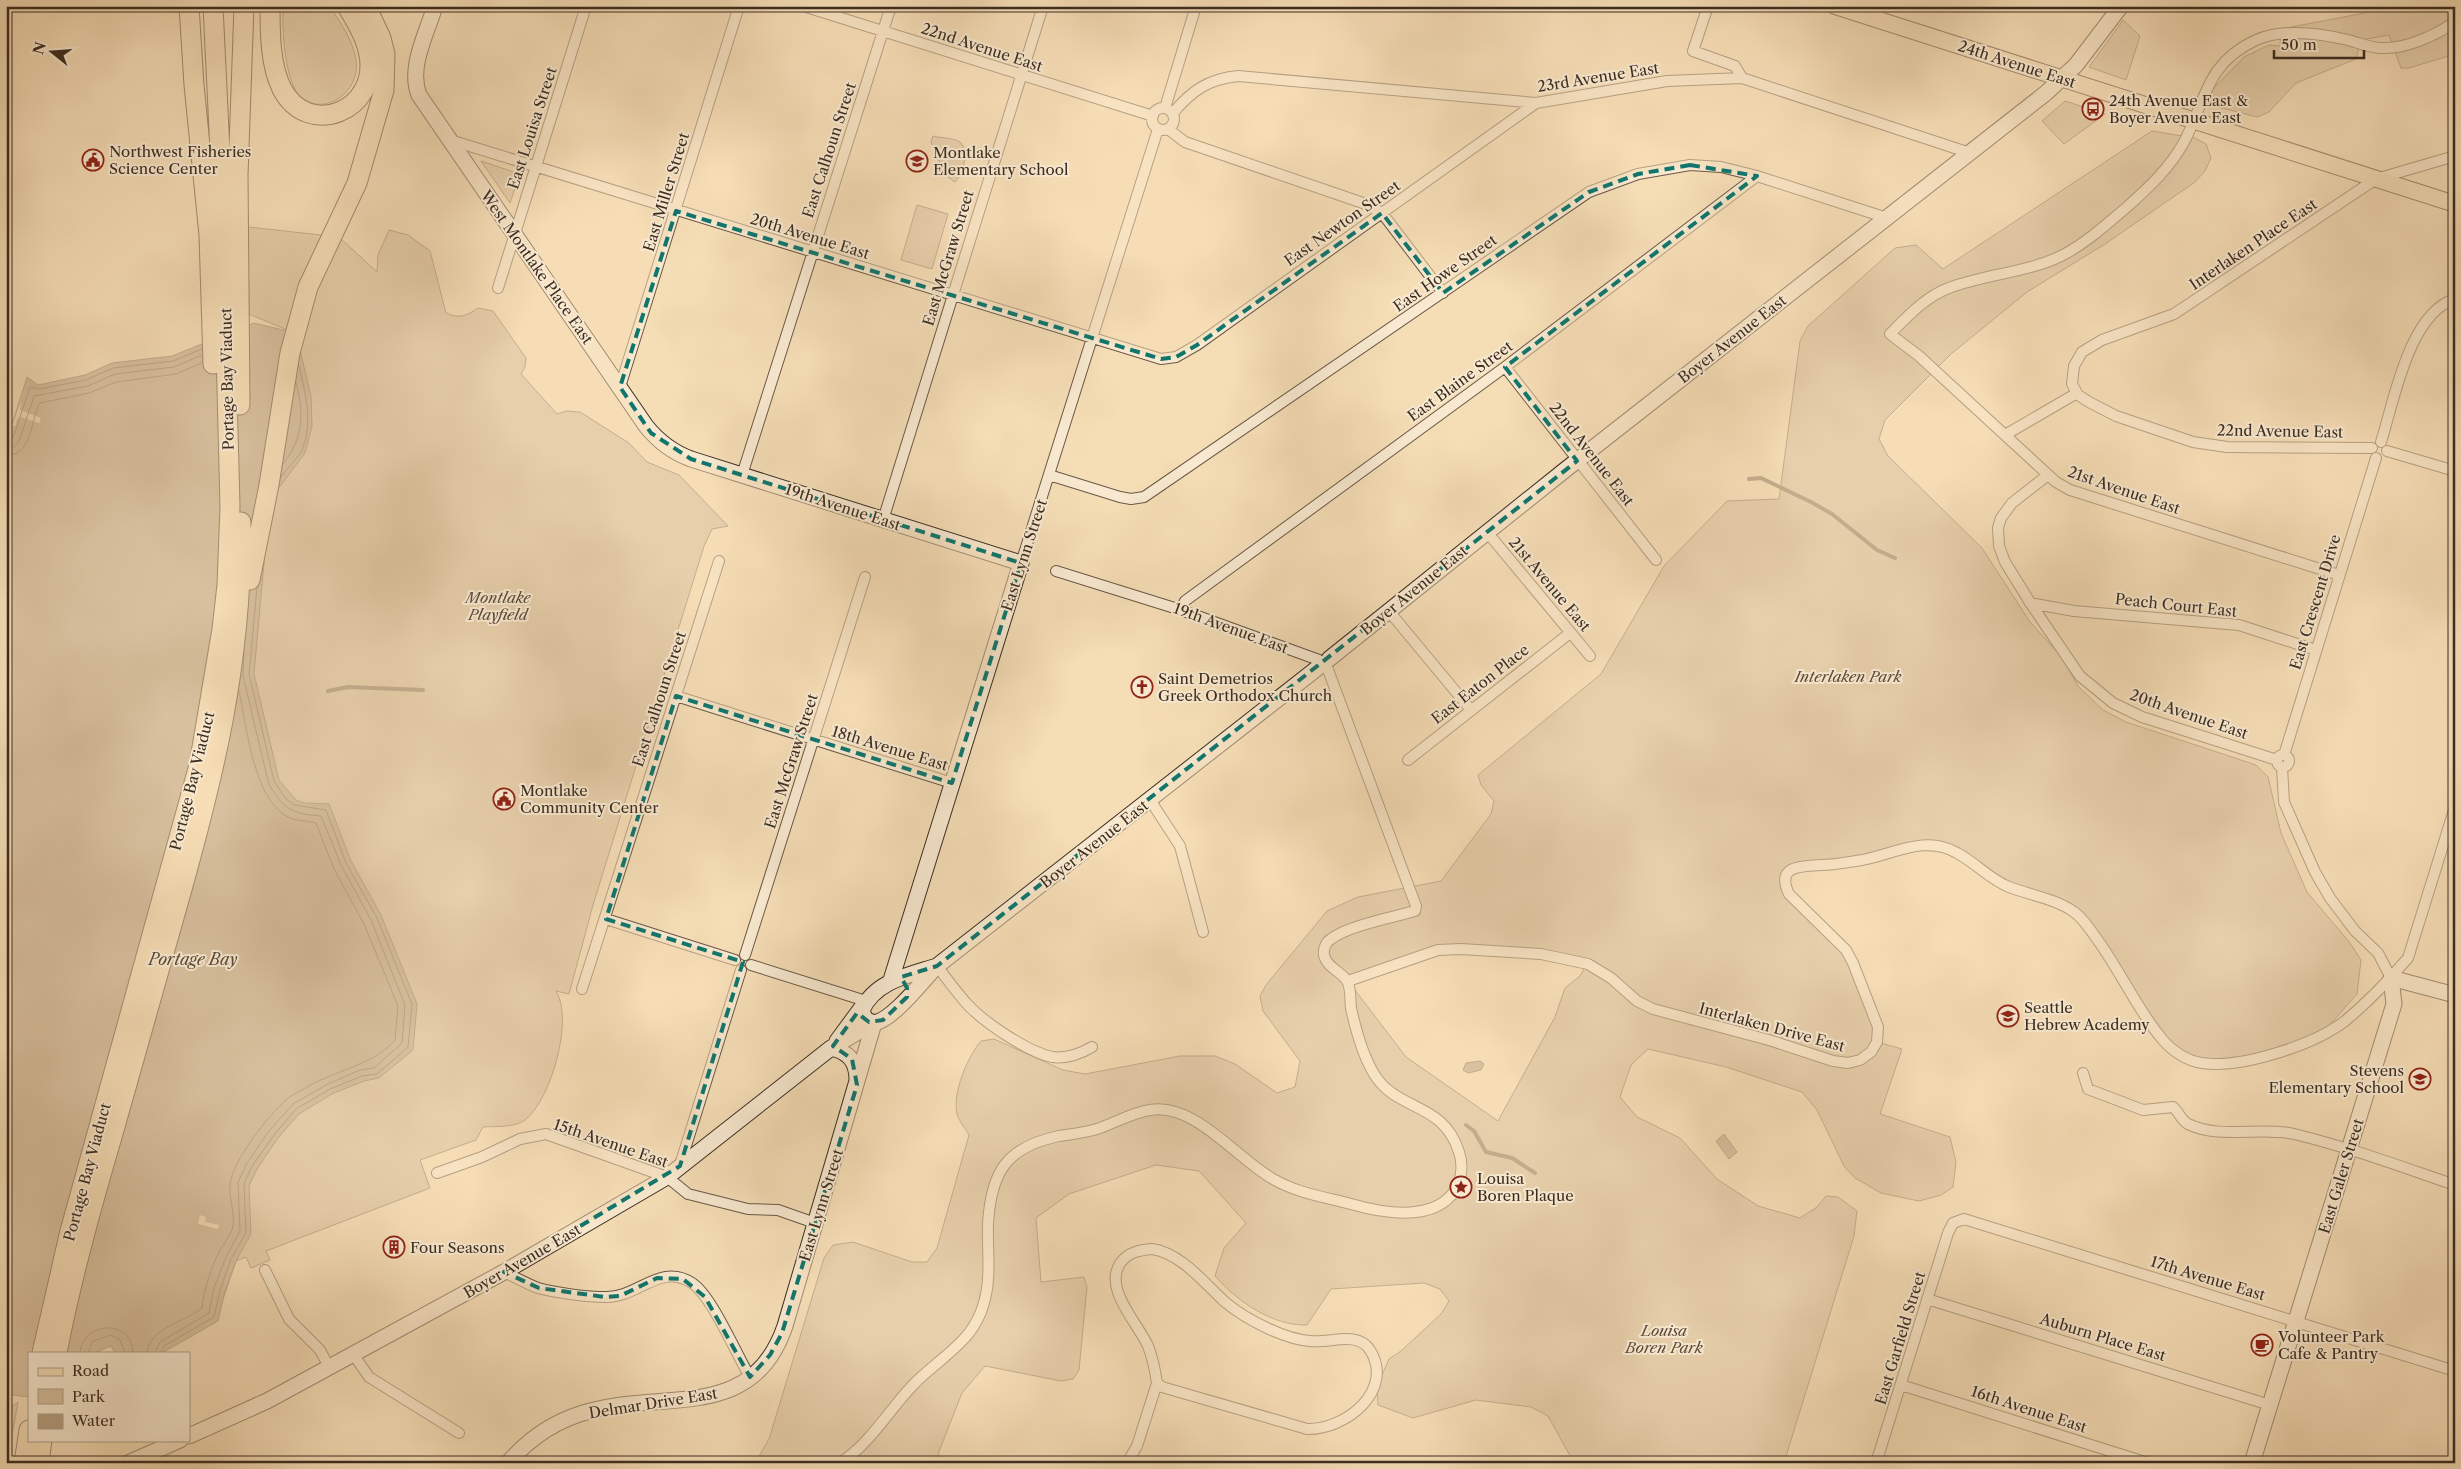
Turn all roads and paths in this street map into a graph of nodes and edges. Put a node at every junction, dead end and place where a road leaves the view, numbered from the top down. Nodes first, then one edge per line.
1 (189, 6) edge
2 (212, 6) edge
3 (244, 6) edge
4 (270, 6) edge
5 (347, 6) edge
6 (366, 6) edge
7 (435, 6) edge
8 (586, 6) edge
9 (739, 6) edge
10 (803, 6) edge
11 (891, 6) edge
12 (1043, 6) edge
13 (1196, 6) edge
14 (1708, 6) edge
15 (1835, 6) edge
16 (2121, 6) edge
17 (2455, 22) edge
18 (883, 31) junction
19 (1021, 75) junction
20 (1742, 78) junction
21 (2063, 79) junction
22 (1536, 103) junction
23 (1169, 111) junction
24 (1152, 116) junction
25 (2192, 120) junction
26 (1163, 129) junction
27 (450, 140) junction
28 (1970, 153) junction
29 (2455, 156) edge
30 (535, 166) junction
31 (1757, 176) junction
32 (2376, 179) junction
33 (2455, 204) edge
34 (676, 211) junction
35 (1382, 213) junction
36 (1887, 218) junction
37 (514, 233) junction
38 (811, 253) junction
39 (498, 288) dead end
40 (1443, 293) junction
41 (952, 296) junction
42 (2455, 300) edge
43 (1091, 338) junction
44 (1162, 359) joint
45 (1505, 367) junction
46 (620, 387) junction
47 (2077, 393) junction
48 (2005, 435) junction
49 (668, 447) joint
50 (2384, 447) junction
51 (2374, 453) junction
52 (1577, 460) junction
53 (2455, 472) edge
54 (742, 475) junction
55 (1049, 475) junction
56 (2048, 475) junction
57 (883, 520) junction
58 (1487, 532) junction
59 (1656, 560) dead end
60 (719, 561) dead end
61 (1021, 563) junction
62 (1056, 571) dead end
63 (2338, 576) junction
64 (865, 577) dead end
65 (227, 584) junction
66 (2030, 603) junction
67 (1181, 610) junction
68 (1388, 610) junction
69 (1570, 633) junction
70 (2316, 650) junction
71 (1590, 656) dead end
72 (235, 660) junction
73 (1324, 663) junction
74 (676, 696) junction
75 (1471, 710) junction
76 (813, 741) junction
77 (1408, 760) dead end
78 (2281, 761) junction
79 (952, 782) junction
80 (1150, 800) junction
81 (2455, 808) edge
82 (2453, 818) edge
83 (606, 919) junction
84 (1203, 932) dead end
85 (745, 955) junction
86 (735, 960) junction
87 (751, 965) junction
88 (937, 966) junction
89 (741, 970) junction
90 (2391, 978) junction
91 (892, 980) junction
92 (1348, 981) junction
93 (582, 989) dead end
94 (2455, 995) edge
95 (907, 997) junction
96 (865, 1002) junction
97 (873, 1023) junction
98 (1092, 1047) dead end
99 (831, 1048) junction
100 (2083, 1073) dead end
101 (857, 1085) junction
102 (2349, 1150) junction
103 (680, 1166) junction
104 (437, 1173) dead end
105 (667, 1177) junction
106 (2455, 1184) edge
107 (1953, 1223) joint
108 (815, 1224) junction
109 (265, 1270) dead end
110 (504, 1272) junction
111 (1928, 1299) junction
112 (2296, 1321) junction
113 (42, 1352) edge
114 (57, 1352) edge
115 (353, 1354) junction
116 (329, 1367) junction
117 (2455, 1371) edge
118 (750, 1377) junction
119 (1157, 1383) junction
120 (1901, 1385) junction
121 (2270, 1405) junction
122 (458, 1433) dead end
123 (190, 1436) edge
124 (28, 1437) edge
125 (42, 1442) edge
126 (175, 1442) edge
127 (24, 1463) edge
128 (39, 1463) edge
129 (128, 1463) edge
130 (508, 1463) edge
131 (840, 1463) edge
132 (1127, 1463) edge
133 (1876, 1463) edge
134 (2148, 1463) edge
135 (2252, 1463) edge

1 - 65 highway
2 - 65 highway, Portage Bay Viaduct
3 - 72 highway, Portage Bay Viaduct
4 - 5 highway
6 - 72 highway
7 - 27 street, West Montlake Place East
8 - 30 street, East Louisa Street
9 - 34 street, East Miller Street
10 - 18 street, 22nd Avenue East
11 - 18 street, East Calhoun Street
12 - 19 street, East McGraw Street
13 - 23 street
14 - 20 street
15 - 21 main road, 24th Avenue East
16 - 21 street, Boyer Avenue East
17 - 25 street
18 - 19 street, 22nd Avenue East
18 - 38 street, East Calhoun Street
19 - 24 street, 22nd Avenue East
19 - 41 street, East McGraw Street
20 - 22 street, 23rd Avenue East
20 - 28 street, 23rd Avenue East
21 - 25 main road, 24th Avenue East
21 - 28 street, Boyer Avenue East
22 - 23 street, 23rd Avenue East
22 - 35 street, East Newton Street
23 - 24 street
23 - 26 street
24 - 26 street
25 - 32 main road, 24th Avenue East
25 - 48 street, 21st Avenue East
26 - 35 street
26 - 43 street, East Lynn Street
27 - 30 street, 20th Avenue East
27 - 37 street, West Montlake Place East
28 - 36 street, Boyer Avenue East
29 - 32 street, Interlaken Place East
30 - 34 street, 20th Avenue East
30 - 37 street, East Louisa Street
31 - 36 street, East Howe Street
31 - 40 street, East Howe Street
31 - 45 street, East Blaine Street
32 - 33 main road, 24th Avenue East
32 - 47 street, Interlaken Place East
34 - 38 street, 20th Avenue East
34 - 46 street, East Miller Street
35 - 40 street
35 - 44 street, East Newton Street
36 - 52 street, Boyer Avenue East
37 - 39 street, East Louisa Street
37 - 46 street, West Montlake Place East
38 - 41 street, 20th Avenue East
38 - 54 street, East Calhoun Street
40 - 55 street, East Howe Street
41 - 43 street, 20th Avenue East
41 - 57 street, East McGraw Street
42 - 50 street
43 - 44 street, 20th Avenue East
43 - 55 street, East Lynn Street
45 - 52 street, 22nd Avenue East
45 - 67 street, East Blaine Street
46 - 49 street, West Montlake Place East
47 - 48 street
47 - 51 street, 22nd Avenue East
48 - 56 street, 21st Avenue East
49 - 54 street, 19th Avenue East
50 - 51 street
50 - 53 street
51 - 63 street, East Crescent Drive
52 - 58 street, Boyer Avenue East
52 - 59 street, 22nd Avenue East
54 - 57 street, 19th Avenue East
55 - 61 street, East Lynn Street
56 - 63 street, 21st Avenue East
56 - 66 street
57 - 61 street, 19th Avenue East
58 - 68 street, Boyer Avenue East
58 - 69 street, 21st Avenue East
60 - 74 street, East Calhoun Street
61 - 79 street, East Lynn Street
62 - 67 street, 19th Avenue East
63 - 70 street, East Crescent Drive
64 - 76 street, East McGraw Street
65 - 113 highway, Portage Bay Viaduct
66 - 70 street, Peach Court East
66 - 78 street, 20th Avenue East
67 - 73 street, 19th Avenue East
68 - 73 street, Boyer Avenue East
68 - 75 street
69 - 71 street, 21st Avenue East
69 - 75 street, East Eaton Place
70 - 78 street, East Crescent Drive
72 - 114 highway
73 - 80 street, Boyer Avenue East
73 - 92 street
74 - 76 street, 18th Avenue East
74 - 83 street, East Calhoun Street
75 - 77 street, East Eaton Place
76 - 79 street, 18th Avenue East
76 - 85 street, East McGraw Street
78 - 90 street, East Crescent Drive
79 - 91 street, East Lynn Street
80 - 84 street
80 - 88 street, Boyer Avenue East
81 - 82 street
82 - 90 street
83 - 86 street
83 - 93 street, East Calhoun Street
85 - 86 street
85 - 87 street
86 - 89 street
87 - 89 street
87 - 96 street
88 - 91 street, Boyer Avenue East
88 - 95 street, Boyer Avenue East
88 - 98 street
89 - 103 street
90 - 92 street, Interlaken Drive East
90 - 94 street
90 - 102 street, East Galer Street
91 - 95 street
91 - 96 street, Boyer Avenue East
92 - 131 street
95 - 97 street, Boyer Avenue East
96 - 97 street
96 - 99 street, Boyer Avenue East
97 - 99 street, Boyer Avenue East
97 - 101 street, East Lynn Street
99 - 101 street
99 - 103 street, Boyer Avenue East
100 - 102 street
101 - 108 street, East Lynn Street
102 - 106 street
102 - 112 street, East Galer Street
103 - 105 street, Boyer Avenue East
104 - 105 street, 15th Avenue East
105 - 108 street, 15th Avenue East
105 - 110 street, Boyer Avenue East
107 - 111 street, East Garfield Street
107 - 112 street, 17th Avenue East
108 - 118 street, East Lynn Street
109 - 116 street
110 - 115 street, Boyer Avenue East
110 - 118 street
111 - 120 street, East Garfield Street
111 - 121 street, Auburn Place East
112 - 117 street, 17th Avenue East
112 - 121 street, East Galer Street
115 - 116 street, Boyer Avenue East
115 - 122 street
116 - 123 street, Boyer Avenue East
118 - 130 street, Delmar Drive East
119 - 119 street
119 - 132 street
120 - 133 street, East Garfield Street
120 - 134 street, 16th Avenue East
121 - 135 street, East Galer Street
124 - 127 highway
125 - 128 highway
126 - 129 street

